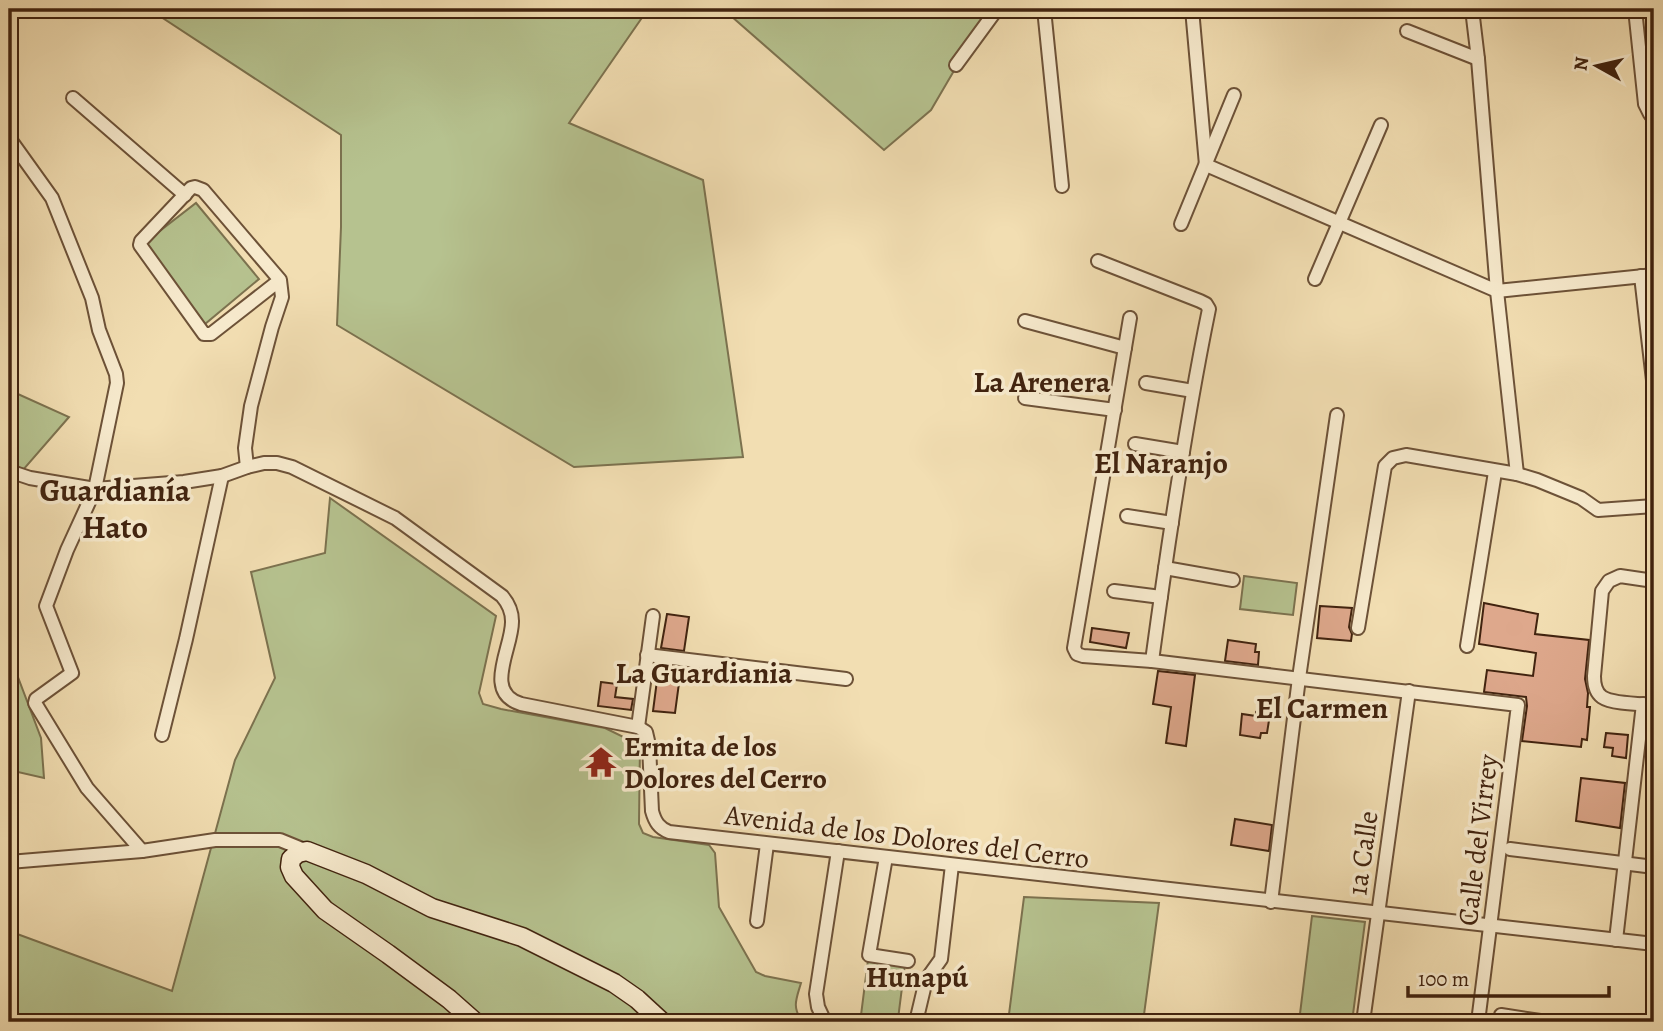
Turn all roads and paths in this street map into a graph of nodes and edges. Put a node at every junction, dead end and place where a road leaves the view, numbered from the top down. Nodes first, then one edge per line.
1 (998, 9) edge
2 (1044, 9) edge
3 (1192, 9) edge
4 (1472, 9) edge
5 (1635, 9) edge
6 (1407, 31) dead end
7 (1478, 59) junction
8 (956, 65) dead end
9 (1234, 95) dead end
10 (73, 98) dead end
11 (1654, 118) edge
12 (1381, 125) dead end
13 (9, 138) edge
14 (1206, 165) junction
15 (1062, 186) dead end
16 (185, 195) junction
17 (1340, 222) junction
18 (1181, 224) dead end
19 (1098, 261) dead end
20 (1648, 276) edge
21 (1315, 279) dead end
22 (280, 280) junction
23 (1497, 291) junction
24 (1130, 318) dead end
25 (1025, 321) dead end
26 (1125, 348) junction
27 (1146, 383) dead end
28 (1654, 389) edge
29 (1193, 391) junction
30 (1025, 398) dead end
31 (1115, 410) junction
32 (1337, 415) dead end
33 (1135, 444) dead end
34 (1183, 452) junction
35 (247, 467) junction
36 (9, 471) edge
37 (1495, 472) junction
38 (1517, 474) junction
39 (222, 476) junction
40 (95, 488) junction
41 (1654, 506) edge
42 (1127, 516) dead end
43 (1172, 523) junction
44 (1164, 568) junction
45 (1233, 580) dead end
46 (1654, 581) edge
47 (1114, 591) dead end
48 (1161, 597) junction
49 (653, 616) dead end
50 (1358, 628) dead end
51 (1467, 646) dead end
52 (648, 655) junction
53 (1152, 661) junction
54 (1299, 678) junction
55 (846, 679) dead end
56 (1409, 691) junction
57 (1649, 704) edge
58 (638, 727) junction
59 (162, 735) dead end
60 (767, 844) junction
61 (1510, 849) dead end
62 (142, 851) junction
63 (306, 851) junction
64 (838, 851) junction
65 (886, 857) junction
66 (9, 862) edge
67 (1625, 863) junction
68 (952, 865) junction
69 (1654, 867) edge
70 (1271, 902) junction
71 (1378, 914) junction
72 (757, 922) dead end
73 (1490, 926) junction
74 (1616, 940) junction
75 (1654, 944) edge
76 (908, 961) dead end
77 (1501, 1015) dead end
78 (475, 1022) edge
79 (662, 1022) edge
80 (825, 1022) edge
81 (916, 1022) edge
82 (1363, 1022) edge
83 (1478, 1022) edge
84 (1547, 1022) edge

1 - 8 street
2 - 15 street
3 - 14 street
4 - 7 street
5 - 11 street
6 - 7 street
7 - 23 street
9 - 14 street
10 - 16 street
12 - 17 street
13 - 40 street
14 - 17 street
14 - 18 street
16 - 22 street
16 - 22 street
17 - 21 street
17 - 23 street
19 - 29 street
20 - 23 street
20 - 28 street
22 - 35 street
23 - 38 street
24 - 26 street
25 - 26 street
26 - 31 street
27 - 29 street
29 - 34 street
30 - 31 street
31 - 53 street
32 - 54 street
33 - 34 street
34 - 43 street
35 - 39 street
35 - 58 street
36 - 40 street
37 - 38 street
37 - 50 street
37 - 51 street
38 - 41 street
39 - 40 street
39 - 59 street
40 - 62 street
42 - 43 street
43 - 44 street
44 - 45 street
44 - 48 street
46 - 57 street
47 - 48 street
48 - 53 street
49 - 52 street
52 - 55 street
52 - 58 street
53 - 54 street
54 - 56 street
54 - 70 street
56 - 71 street, 1a Calle
56 - 73 street, Calle del Virrey
57 - 67 street
58 - 60 street, Avenida de los Dolores del Cerro
60 - 64 street, Avenida de los Dolores del Cerro
60 - 72 street
61 - 67 street
62 - 63 street
62 - 66 street
63 - 78 street
63 - 79 street
64 - 65 street, Avenida de los Dolores del Cerro
64 - 80 street
65 - 68 street, Avenida de los Dolores del Cerro
65 - 76 street
67 - 69 street
67 - 74 street
68 - 70 street, Avenida de los Dolores del Cerro
68 - 81 street
70 - 71 street, Avenida de los Dolores del Cerro
71 - 73 street, Avenida de los Dolores del Cerro
71 - 82 street, 1a Calle
73 - 74 street, Avenida de los Dolores del Cerro
73 - 83 street, Calle del Virrey
74 - 75 street, Avenida de los Dolores del Cerro
77 - 84 street

